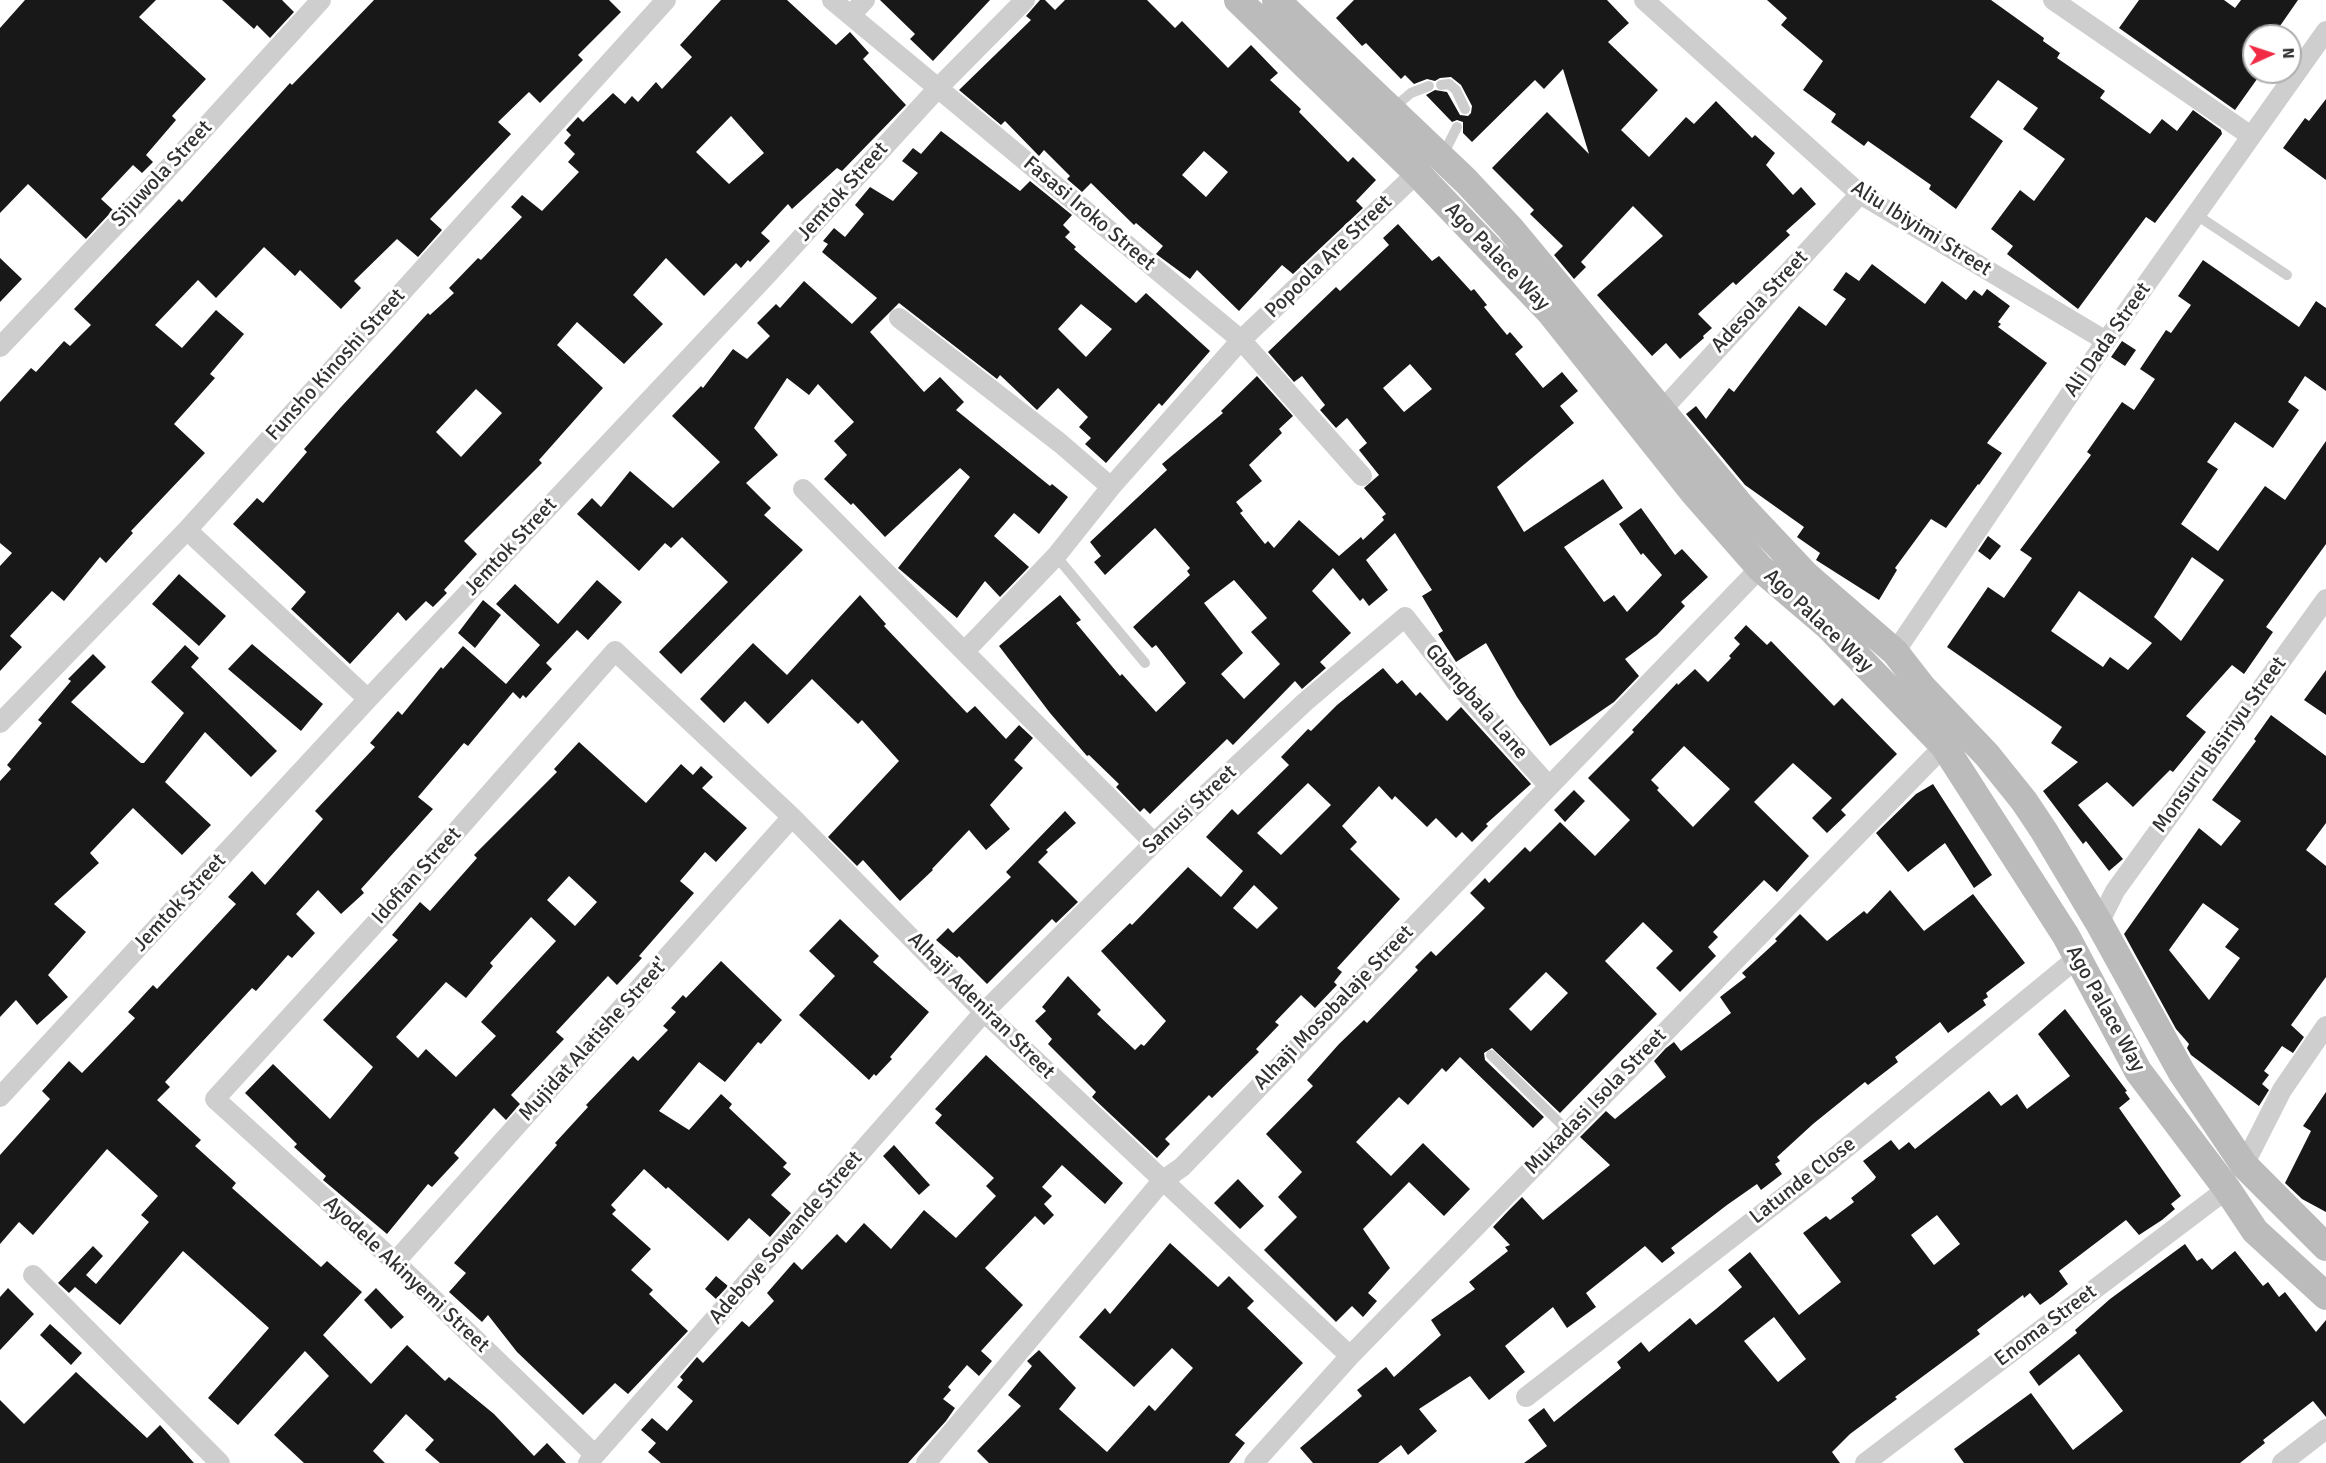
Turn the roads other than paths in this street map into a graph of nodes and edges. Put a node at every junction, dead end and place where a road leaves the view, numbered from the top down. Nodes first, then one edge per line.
1 (321, 0) edge
2 (666, 0) edge
3 (832, 0) edge
4 (865, 0) edge
5 (1025, 0) edge
6 (1238, 0) edge
7 (1276, 0) edge
8 (1644, 0) edge
9 (2053, 0) edge
10 (851, 15) junction
11 (2326, 31) edge
12 (1441, 85) dead end
13 (1429, 86) dead end
14 (938, 88) junction
15 (1392, 109) junction
16 (1465, 109) dead end
17 (1457, 127) dead end
18 (2251, 136) junction
19 (1442, 157) junction
20 (1417, 173) junction
21 (1860, 194) junction
22 (2195, 214) junction
23 (2287, 275) dead end
24 (899, 318) dead end
25 (1241, 340) junction
26 (2106, 341) junction
27 (0, 346) edge
28 (1661, 411) junction
29 (1362, 476) dead end
30 (1110, 487) junction
31 (802, 489) dead end
32 (187, 530) junction
33 (1056, 556) junction
34 (1760, 568) junction
35 (2326, 599) edge
36 (1405, 617) joint
37 (615, 651) joint
38 (965, 651) junction
39 (1895, 652) junction
40 (1145, 663) dead end
41 (368, 699) junction
42 (0, 723) edge
43 (1944, 746) junction
44 (1548, 785) junction
45 (2024, 801) junction
46 (1988, 812) junction
47 (792, 817) junction
48 (2044, 831) junction
49 (2006, 841) junction
50 (1154, 843) junction
51 (2099, 923) junction
52 (2076, 959) junction
53 (984, 1012) junction
54 (2326, 1026) edge
55 (1491, 1055) dead end
56 (0, 1097) edge
57 (215, 1099) joint
58 (1568, 1131) junction
59 (2244, 1165) junction
60 (1162, 1181) junction
61 (2227, 1189) junction
62 (2326, 1247) edge
63 (395, 1262) junction
64 (33, 1275) dead end
65 (2326, 1296) edge
66 (1350, 1356) junction
67 (1526, 1397) dead end
68 (2326, 1429) edge
69 (591, 1459) edge
70 (220, 1463) edge
71 (926, 1463) edge
72 (1254, 1463) edge
73 (1866, 1463) edge
74 (2282, 1463) edge

1 - 27 street, Sijuwola Street
2 - 32 street, Funsho Kinoshi Street
3 - 10 street, Fasasi Iroko Street
4 - 10 street
5 - 14 street, Jemtok Street
6 - 20 main road, Ago Palace Way
7 - 15 main road, Ago Palace Way
8 - 21 street, Aliu Ibiyimi Street
9 - 18 street
10 - 14 street, Fasasi Iroko Street
11 - 18 street, Ali Dada Street
12 - 16 lane
13 - 15 lane
14 - 25 street, Fasasi Iroko Street
14 - 41 street, Jemtok Street
15 - 19 main road, Ago Palace Way
17 - 19 lane
18 - 22 street, Ali Dada Street
19 - 28 main road, Ago Palace Way
20 - 25 street, Popoola Are Street
20 - 34 main road, Ago Palace Way
21 - 26 street, Aliu Ibiyimi Street
21 - 28 street, Adesola Street
22 - 23 lane
22 - 26 street, Ali Dada Street
24 - 30 street
25 - 29 street, Fasasi Iroko Street
25 - 30 street, Popoola Are Street
26 - 39 street, Ali Dada Street
28 - 39 main road, Ago Palace Way
30 - 33 street, Popoola Are Street
31 - 38 street
32 - 41 street
32 - 42 street, Funsho Kinoshi Street
33 - 38 street, Popoola Are Street
33 - 40 lane
34 - 43 main road, Ago Palace Way
34 - 44 street, Alhaji Mosobalaje Street
35 - 51 street, Monsuru Bisiriyu Street
36 - 44 street, Gbangbala Lane
36 - 50 street, Sanusi Street
37 - 47 street, Alhaji Adeniran Street
37 - 57 street, Idofian Street
38 - 50 street
39 - 45 main road, Ago Palace Way
41 - 56 street, Jemtok Street
43 - 46 main road, Ago Palace Way
43 - 58 street, Mukadasi Isola Street
44 - 60 street, Alhaji Mosobalaje Street
45 - 46 main road
45 - 48 main road, Ago Palace Way
46 - 49 main road, Ago Palace Way
47 - 53 street, Alhaji Adeniran Street
47 - 63 street, Mujidat Alatishe Street'
48 - 49 main road
48 - 51 main road, Ago Palace Way
49 - 52 main road, Ago Palace Way
50 - 53 street, Sanusi Street
51 - 59 main road, Ago Palace Way
52 - 61 main road, Ago Palace Way
52 - 67 street, Latunde Close
53 - 60 street, Alhaji Adeniran Street
53 - 69 street, Adeboye Sowande Street
54 - 59 street
55 - 58 lane
57 - 63 street, Ayodele Akinyemi Street
58 - 66 street, Mukadasi Isola Street
59 - 62 main road, Ago Palace Way
60 - 66 street, Alhaji Adeniran Street
60 - 71 street, Alhaji Mosobalaje Street
61 - 65 main road, Ago Palace Way
61 - 73 street, Enoma Street
63 - 69 street, Ayodele Akinyemi Street
64 - 70 street
66 - 72 street, Mukadasi Isola Street
68 - 74 street

